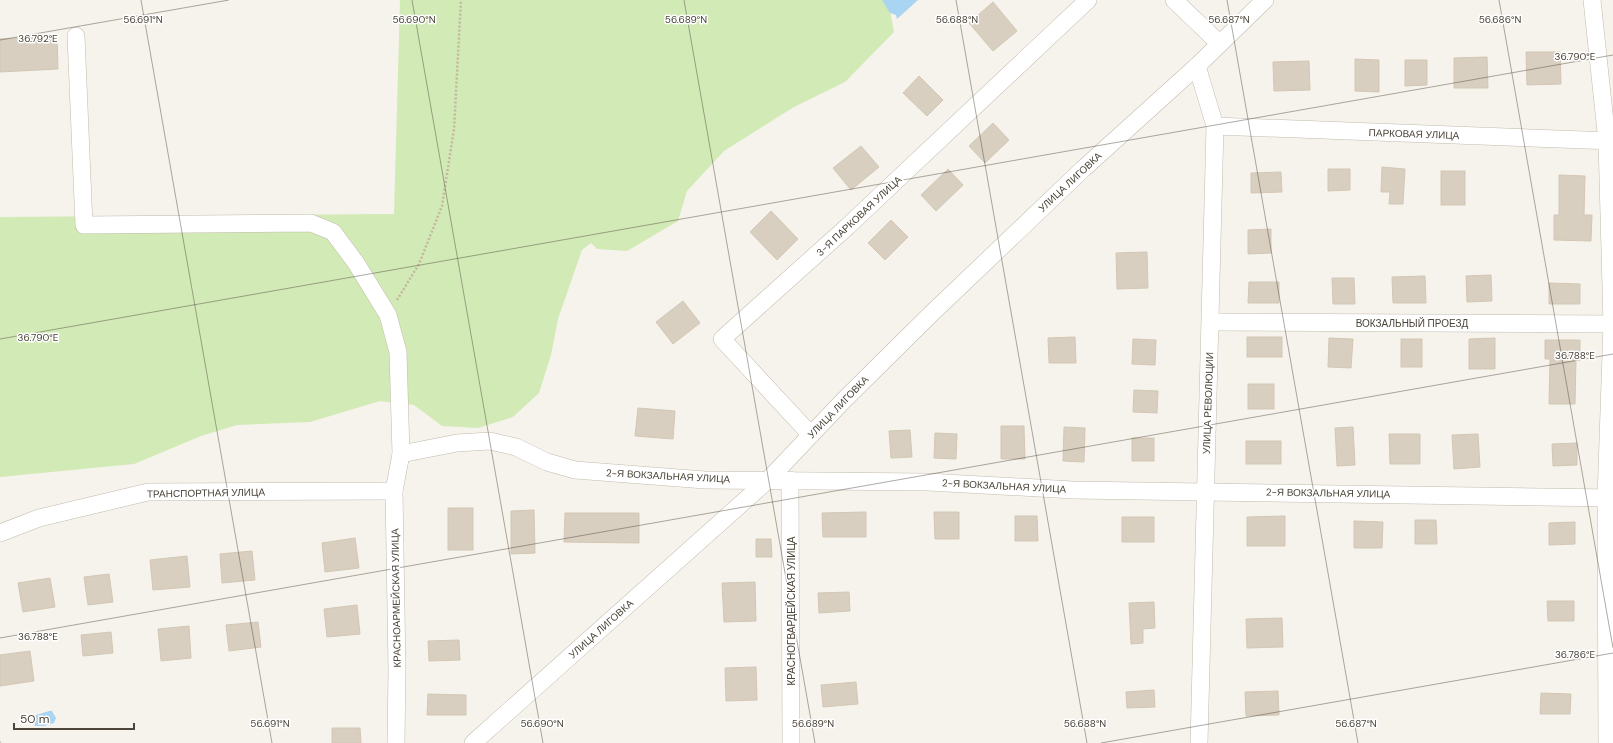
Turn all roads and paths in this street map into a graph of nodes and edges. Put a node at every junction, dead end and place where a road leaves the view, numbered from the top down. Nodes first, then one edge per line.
1 (461, 0) edge
2 (1088, 0) edge
3 (1174, 0) edge
4 (1265, 0) edge
5 (1592, 0) edge
6 (1187, 6) edge
7 (76, 36) dead end
8 (1219, 43) junction
9 (1198, 66) junction
10 (1215, 126) junction
11 (1610, 141) edge
12 (388, 315) junction
13 (1211, 322) junction
14 (1613, 324) edge
15 (811, 434) junction
16 (401, 454) junction
17 (769, 479) junction
18 (790, 480) junction
19 (394, 491) junction
20 (1205, 491) junction
21 (1610, 498) edge
22 (0, 533) edge
23 (396, 743) edge
24 (473, 743) edge
25 (791, 743) edge
26 (1199, 743) edge
27 (1607, 743) edge

1 - 12 path
2 - 15 street, 3-Я ПАРКОВАЯ УЛИЦА
3 - 6 street
4 - 8 street, УЛИЦА ЛИГОВКА
5 - 11 street
6 - 8 street
7 - 12 street, КРАСНОАРМЕЙСКАЯ УЛИЦА
8 - 9 street, УЛИЦА ЛИГОВКА
9 - 10 street, УЛИЦА РЕВОЛЮЦИИ
9 - 15 street, УЛИЦА ЛИГОВКА
10 - 11 street, ПАРКОВАЯ УЛИЦА
10 - 13 street, УЛИЦА РЕВОЛЮЦИИ
11 - 14 street
12 - 16 street, КРАСНОАРМЕЙСКАЯ УЛИЦА
13 - 14 street, ВОКЗАЛЬНЫЙ ПРОЕЗД
13 - 20 street, УЛИЦА РЕВОЛЮЦИИ
14 - 21 street
15 - 17 street, УЛИЦА ЛИГОВКА
16 - 17 street, 2-Я ВОКЗАЛЬНАЯ УЛИЦА
16 - 19 street, КРАСНОАРМЕЙСКАЯ УЛИЦА
17 - 18 street, 2-Я ВОКЗАЛЬНАЯ УЛИЦА
17 - 24 street, УЛИЦА ЛИГОВКА
18 - 20 street, 2-Я ВОКЗАЛЬНАЯ УЛИЦА
18 - 25 street, КРАСНОГВАРДЕЙСКАЯ УЛИЦА
19 - 22 street, ТРАНСПОРТНАЯ УЛИЦА
19 - 23 street, КРАСНОАРМЕЙСКАЯ УЛИЦА
20 - 21 street, 2-Я ВОКЗАЛЬНАЯ УЛИЦА
20 - 26 street, УЛИЦА РЕВОЛЮЦИИ
21 - 27 street

